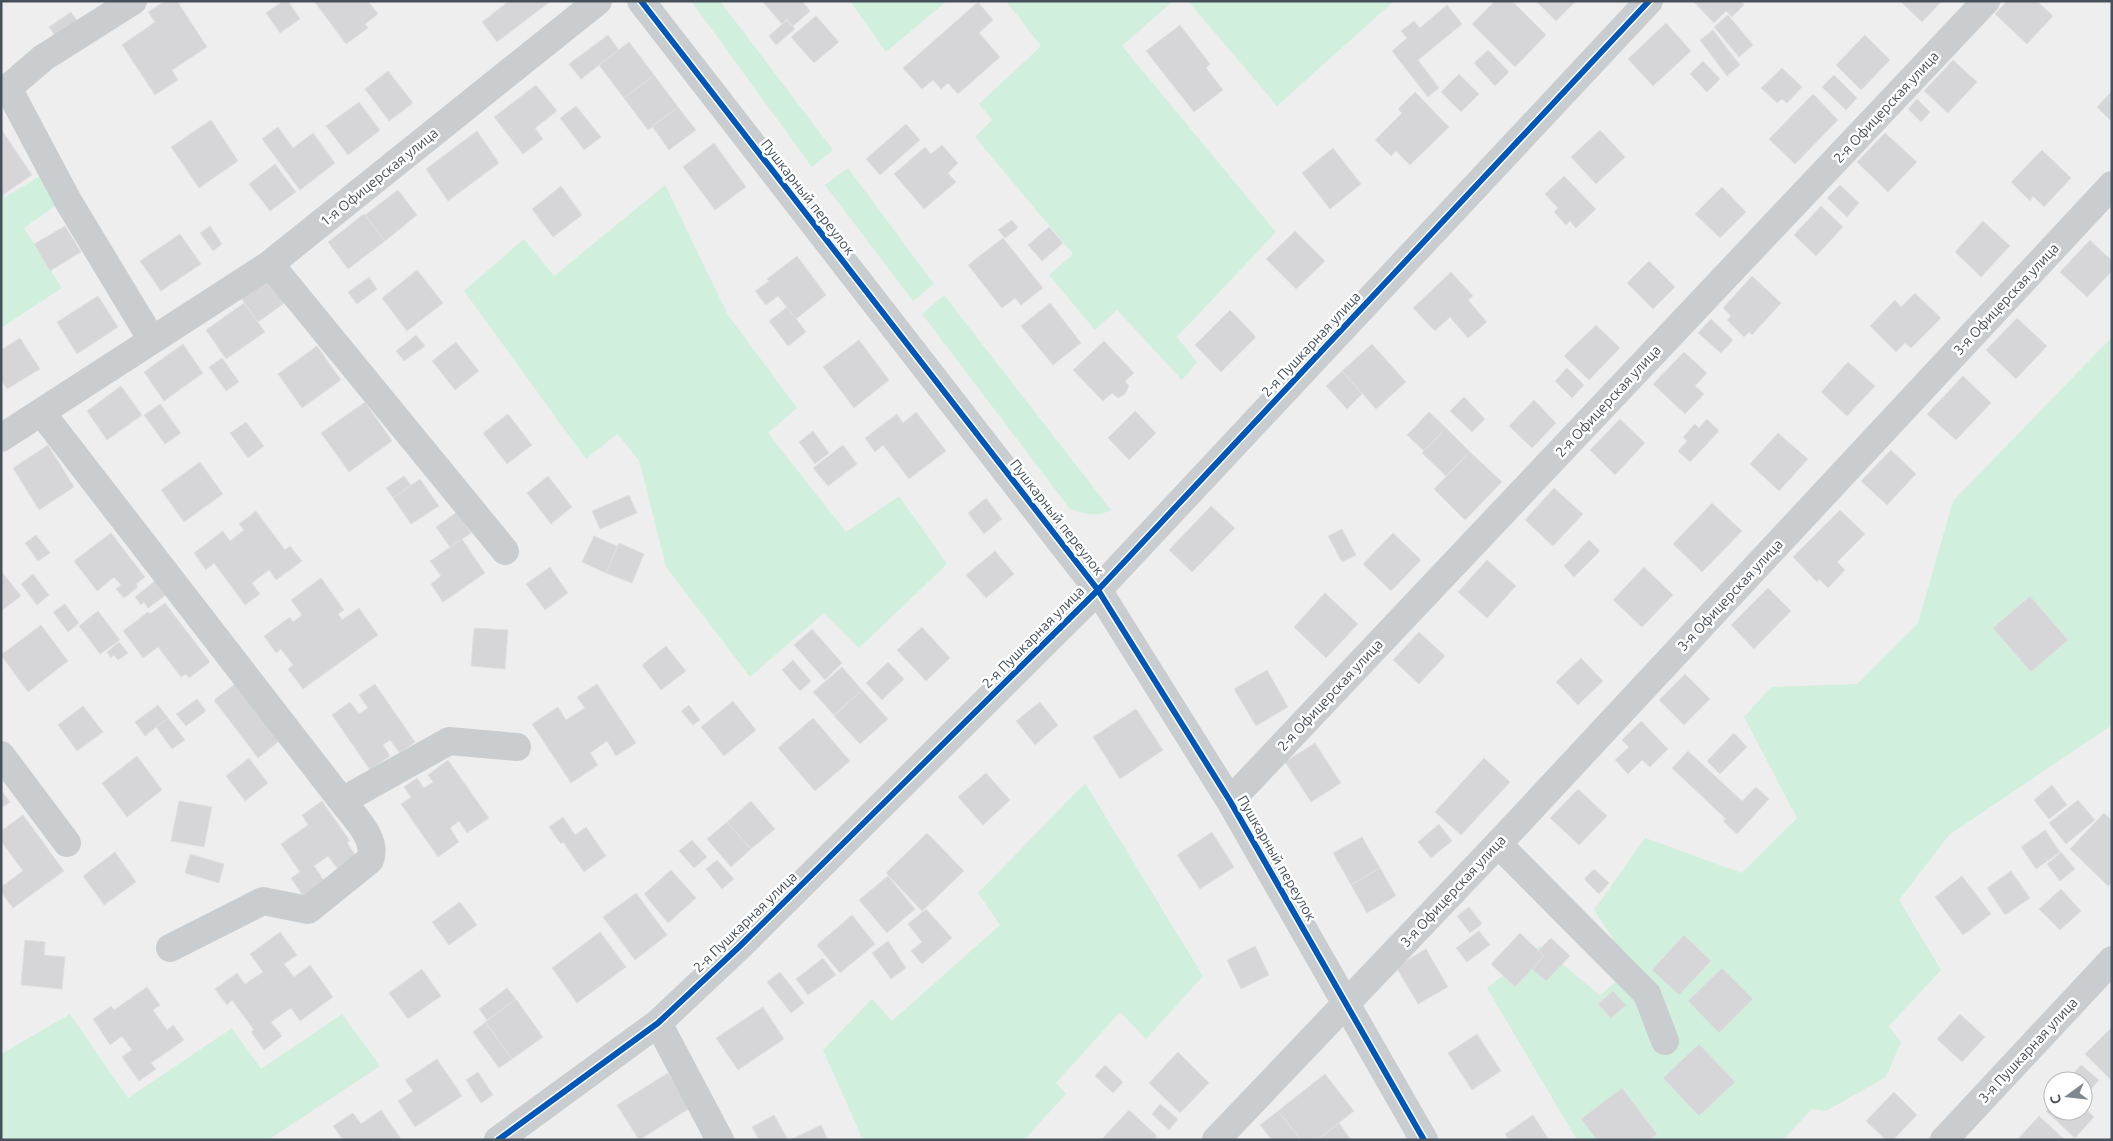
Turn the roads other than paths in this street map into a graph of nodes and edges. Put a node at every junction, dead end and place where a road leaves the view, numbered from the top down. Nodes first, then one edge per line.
1 (133, 1) edge
2 (598, 1) edge
3 (640, 1) edge
4 (1649, 1) edge
5 (1986, 1) edge
6 (2112, 184) edge
7 (270, 264) junction
8 (152, 340) junction
9 (41, 412) junction
10 (1, 438) edge
11 (505, 551) dead end
12 (1098, 590) junction
13 (517, 747) dead end
14 (1, 755) edge
15 (342, 801) junction
16 (1230, 801) junction
17 (67, 843) dead end
18 (1498, 844) junction
19 (170, 948) dead end
20 (2112, 960) edge
21 (1347, 1005) junction
22 (658, 1023) junction
23 (1665, 1041) dead end
24 (498, 1140) edge
25 (720, 1140) edge
26 (1216, 1140) edge
27 (1424, 1140) edge
28 (1944, 1140) edge

1 - 8 street
2 - 7 street, 1-я Офицерская улица
3 - 12 street, Пушкарный переулок
4 - 12 street, 2-я Пушкарная улица
5 - 16 street, 2-я Офицерская улица
6 - 18 street, 3-я Офицерская улица
7 - 8 street, 1-я Офицерская улица
7 - 11 street
8 - 9 street, 1-я Офицерская улица
9 - 10 street, 1-я Офицерская улица
9 - 15 street
12 - 16 street, Пушкарный переулок
12 - 22 street, 2-я Пушкарная улица
13 - 15 street
14 - 17 street
15 - 19 street
16 - 21 street, Пушкарный переулок
18 - 21 street, 3-я Офицерская улица
18 - 23 street
20 - 28 street, 3-я Пушкарная улица
21 - 26 street, 3-я Офицерская улица
21 - 27 street, Пушкарный переулок
22 - 24 street, 2-я Пушкарная улица
22 - 25 street

